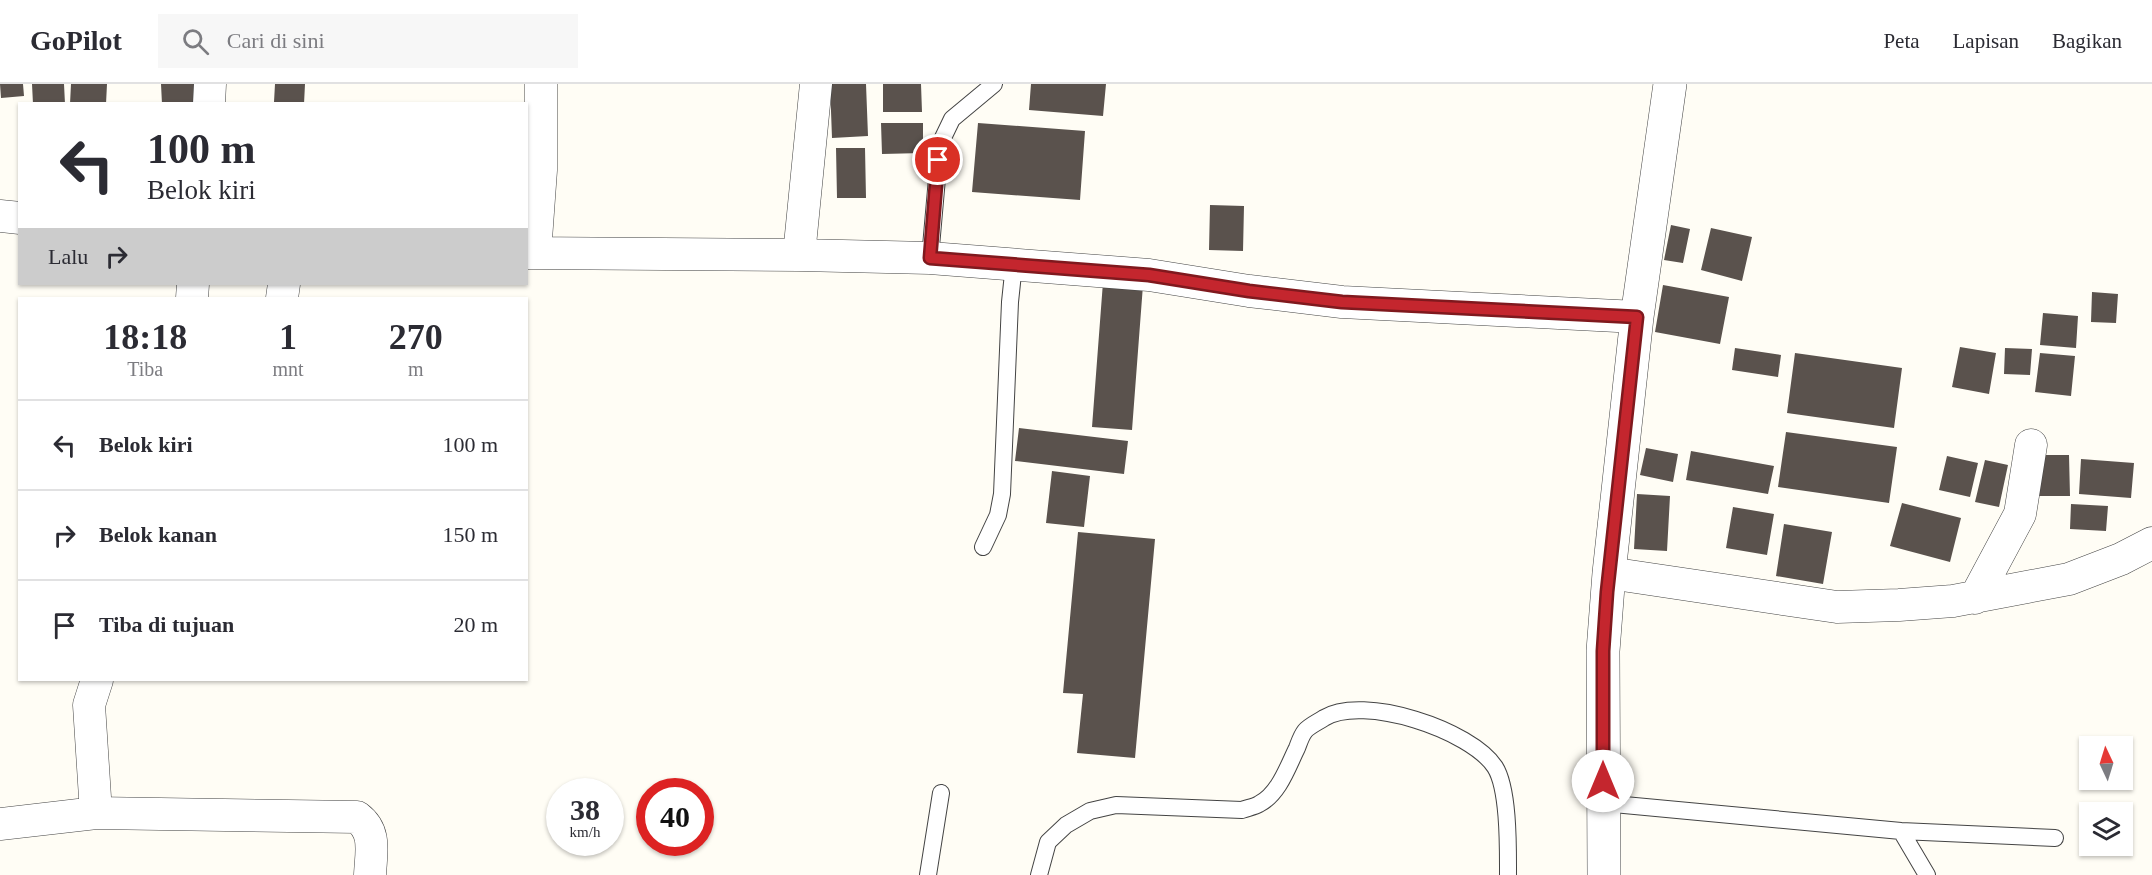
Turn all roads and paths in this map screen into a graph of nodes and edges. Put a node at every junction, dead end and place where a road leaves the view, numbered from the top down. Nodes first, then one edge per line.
1 (210, 84) edge
2 (541, 84) edge
3 (816, 84) edge
4 (994, 84) edge
5 (1670, 84) edge
6 (209, 102) edge
7 (0, 216) edge
8 (18, 218) edge
9 (531, 253) edge
10 (799, 255) junction
11 (930, 258) junction
12 (1014, 264) junction
13 (1637, 317) junction
14 (2031, 446) dead end
15 (2152, 543) edge
16 (983, 547) dead end
17 (1609, 573) junction
18 (1975, 598) junction
19 (97, 681) edge
20 (941, 793) dead end
21 (1603, 803) junction
22 (96, 813) junction
23 (0, 824) edge
24 (1901, 831) junction
25 (2055, 838) dead end
26 (370, 875) edge
27 (928, 875) edge
28 (1039, 875) edge
29 (1508, 875) edge
30 (1604, 875) edge
31 (1927, 875) edge

1 - 6 street
2 - 9 street
3 - 10 street
4 - 11 lane
5 - 13 street
7 - 8 street
9 - 10 street
10 - 11 street
11 - 12 street
12 - 13 street
12 - 16 lane
13 - 17 street
14 - 18 street
15 - 18 street
17 - 18 street
17 - 21 street
19 - 22 street
20 - 27 lane
21 - 24 lane
21 - 30 street
22 - 23 street
22 - 26 street
24 - 25 lane
24 - 31 lane
28 - 29 lane

